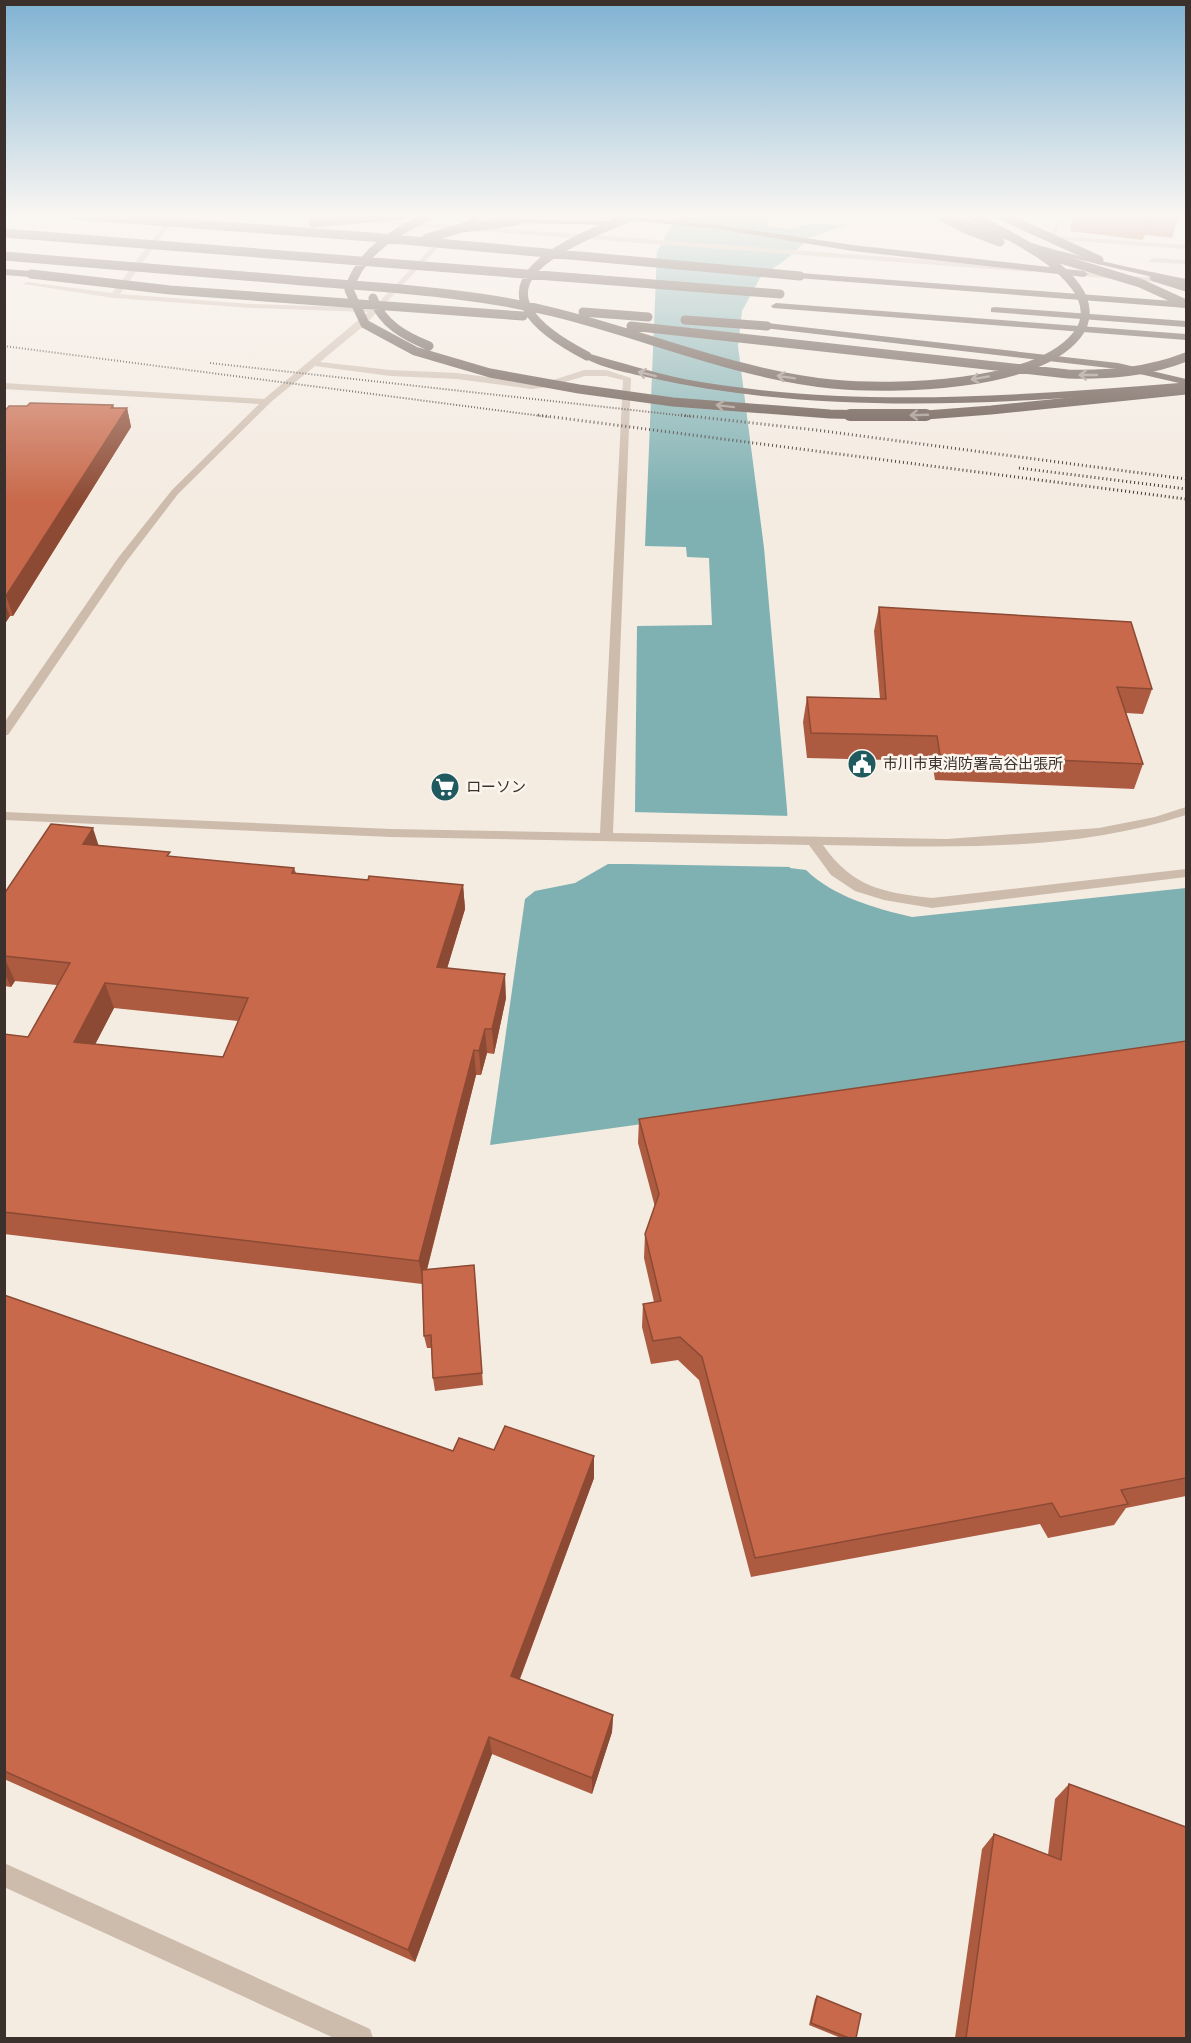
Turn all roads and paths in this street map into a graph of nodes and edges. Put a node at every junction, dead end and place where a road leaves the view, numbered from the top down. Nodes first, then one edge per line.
1 (353, 310) edge
2 (375, 310) edge
3 (379, 310) edge
4 (443, 310) edge
5 (529, 310) edge
6 (542, 310) edge
7 (563, 310) edge
8 (833, 310) edge
9 (1001, 310) edge
10 (1085, 310) edge
11 (662, 318) dead end
12 (674, 319) dead end
13 (1186, 324) edge
14 (766, 326) junction
15 (1186, 337) edge
16 (1186, 357) edge
17 (312, 363) junction
18 (1186, 364) edge
19 (4, 386) edge
20 (1186, 386) edge
21 (266, 402) junction
22 (700, 403) junction
23 (4, 732) edge
24 (1186, 811) edge
25 (4, 816) edge
26 (606, 838) junction
27 (814, 842) junction
28 (1186, 873) edge
29 (4, 1875) edge
30 (361, 2038) edge

1 - 22 highway, bridge
2 - 17 street
3 - 22 highway, bridge
16 -> 4 highway, bridge
20 -> 5 highway, bridge
10 -> 6 highway, bridge
7 - 11 highway, bridge
8 - 15 highway
9 - 13 highway
12 - 14 highway, bridge
14 - 18 highway
14 - 20 highway
17 - 21 street
17 - 26 street
19 - 21 street
20 -> 22 highway, bridge
21 - 23 street
24 - 27 street
25 - 26 street
26 - 27 street
27 - 28 street
29 - 30 street

